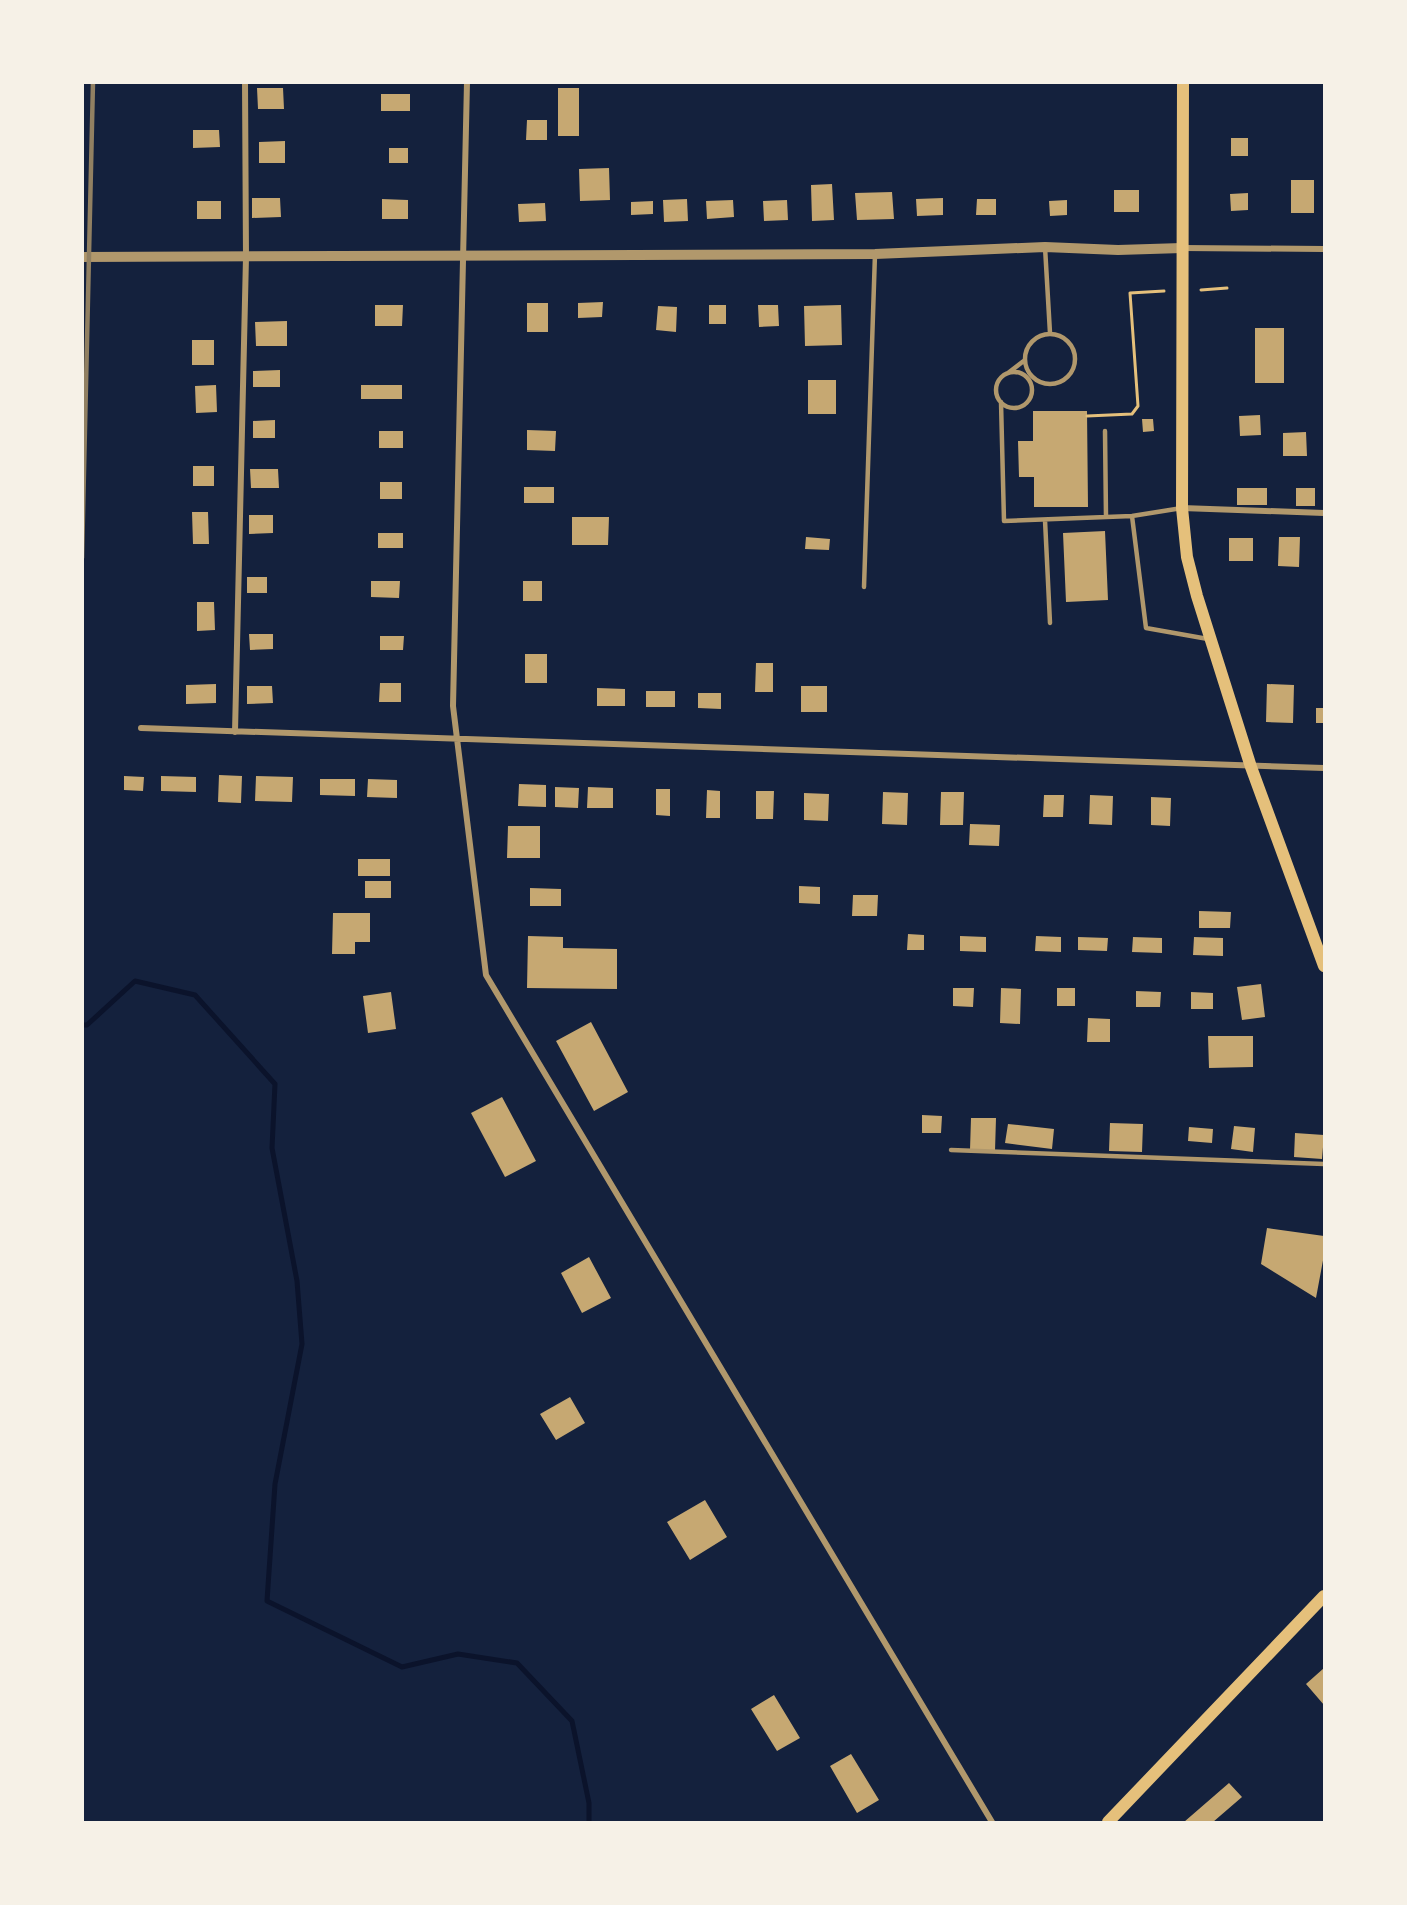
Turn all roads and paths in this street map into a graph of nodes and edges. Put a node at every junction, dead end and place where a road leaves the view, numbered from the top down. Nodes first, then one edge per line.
1 (245, 82) edge
2 (467, 82) edge
3 (1183, 82) edge
4 (1045, 247) junction
5 (1182, 248) junction
6 (1324, 249) edge
7 (875, 254) junction
8 (463, 256) junction
9 (82, 257) edge
10 (246, 257) junction
11 (1227, 288) dead end
12 (1201, 290) dead end
13 (1164, 291) dead end
14 (1050, 333) junction
15 (1025, 360) junction
16 (1008, 374) junction
17 (1001, 402) junction
18 (1087, 416) dead end
19 (1105, 431) dead end
20 (1182, 508) junction
21 (1324, 513) edge
22 (1132, 516) junction
23 (1106, 517) junction
24 (1045, 520) junction
25 (864, 587) dead end
26 (1050, 623) dead end
27 (1211, 640) junction
28 (141, 729) dead end
29 (235, 732) junction
30 (457, 741) junction
31 (1251, 767) junction
32 (1324, 768) edge
33 (1324, 966) edge
34 (951, 1150) dead end
35 (1324, 1164) edge
36 (1324, 1596) edge
37 (992, 1822) edge
38 (1108, 1822) edge

1 - 10 street
2 - 8 street
3 - 5 main road
4 - 5 street
4 - 7 street
4 - 14 lane
5 - 6 street
5 - 20 main road
7 - 8 street
7 - 25 lane
8 - 10 street
8 - 30 street
9 - 10 street
10 - 29 street
11 - 12 path
13 - 18 path
14 - 15 lane
14 - 15 lane
15 - 16 lane
16 - 17 lane
16 - 17 lane
17 - 24 lane
19 - 23 lane
20 - 21 street
20 - 22 lane
20 - 27 main road
22 - 23 lane
22 - 27 lane
23 - 24 lane
24 - 26 lane
27 - 31 main road
28 - 29 street
29 - 30 street
30 - 31 street
30 - 37 street
31 - 32 street
31 - 33 main road
34 - 35 lane
36 - 38 main road

